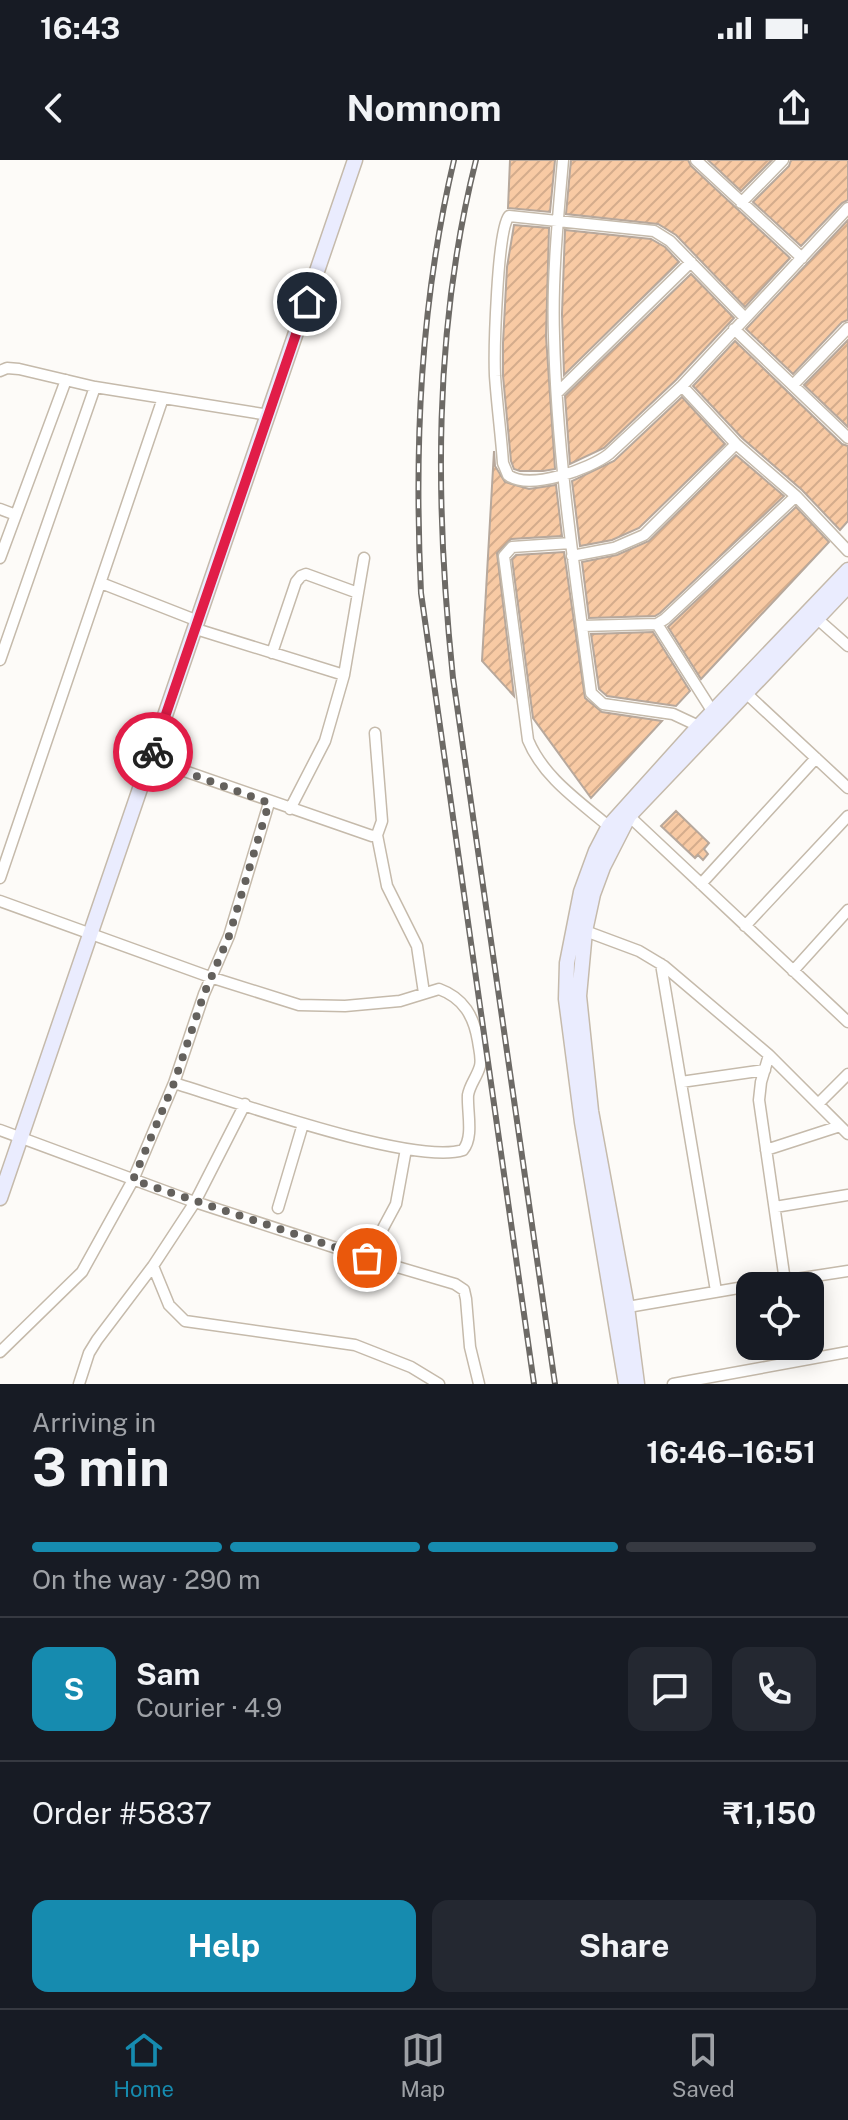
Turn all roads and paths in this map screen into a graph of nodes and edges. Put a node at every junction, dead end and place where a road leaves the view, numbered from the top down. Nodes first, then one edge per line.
1 (354, 160) edge
2 (563, 160) edge
3 (696, 160) edge
4 (783, 160) edge
5 (741, 203) junction
6 (848, 208) edge
7 (557, 221) junction
8 (802, 258) junction
9 (691, 262) junction
10 (745, 318) junction
11 (848, 328) edge
12 (734, 329) junction
13 (0, 371) edge
14 (66, 380) junction
15 (793, 385) junction
16 (682, 386) junction
17 (95, 387) junction
18 (557, 393) junction
19 (163, 398) junction
20 (269, 415) junction
21 (847, 436) edge
22 (736, 444) junction
23 (564, 476) junction
24 (796, 496) junction
25 (0, 509) edge
26 (16, 515) junction
27 (571, 543) junction
28 (848, 551) edge
29 (572, 556) junction
30 (0, 558) edge
31 (364, 558) dead end
32 (848, 570) edge
33 (101, 583) junction
34 (848, 586) edge
35 (358, 593) junction
36 (813, 615) junction
37 (657, 624) junction
38 (197, 625) junction
39 (582, 626) junction
40 (848, 646) edge
41 (272, 653) junction
42 (0, 660) edge
43 (344, 675) junction
44 (747, 694) junction
45 (710, 723) junction
46 (375, 733) dead end
47 (816, 758) junction
48 (150, 759) junction
49 (848, 788) edge
50 (269, 803) junction
51 (290, 809) junction
52 (629, 816) junction
53 (848, 816) edge
54 (613, 830) junction
55 (377, 835) junction
56 (0, 878) edge
57 (701, 884) junction
58 (0, 901) edge
59 (848, 910) edge
60 (745, 926) junction
61 (580, 929) junction
62 (89, 933) junction
63 (661, 964) junction
64 (793, 971) junction
65 (210, 977) junction
66 (424, 993) junction
67 (846, 1016) edge
68 (769, 1055) junction
69 (765, 1070) junction
70 (848, 1074) edge
71 (681, 1082) junction
72 (174, 1083) junction
73 (245, 1104) junction
74 (818, 1104) junction
75 (303, 1124) junction
76 (0, 1130) edge
77 (844, 1130) edge
78 (21, 1138) junction
79 (406, 1149) junction
80 (766, 1150) junction
81 (133, 1180) junction
82 (848, 1195) edge
83 (0, 1198) edge
84 (195, 1202) junction
85 (775, 1207) junction
86 (278, 1208) dead end
87 (367, 1258) junction
88 (153, 1266) junction
89 (848, 1271) edge
90 (784, 1272) edge
91 (824, 1275) edge
92 (736, 1288) edge
93 (716, 1291) junction
94 (620, 1308) junction
95 (0, 1332) edge
96 (11, 1342) junction
97 (0, 1352) edge
98 (848, 1352) edge
99 (731, 1378) edge
100 (79, 1384) edge
101 (439, 1384) edge
102 (479, 1384) edge
103 (626, 1384) edge
104 (637, 1384) edge
105 (673, 1384) edge

1 - 20 street
2 - 7 street
3 - 5 street
4 - 5 street
5 - 8 street
6 - 8 street
7 - 9 street
7 - 18 street
7 - 23 street
8 - 10 street
9 - 10 street
9 - 18 street
10 - 12 street
11 - 15 street
12 - 15 street
12 - 16 street
13 - 14 street
14 - 17 street
14 - 26 street
15 - 21 street
16 - 22 street
16 - 23 street
17 - 19 street
17 - 42 street
18 - 23 street
19 - 20 street
19 - 33 street
20 - 38 street
22 - 24 street
22 - 29 street
23 - 27 street
24 - 28 street
24 - 37 street
25 - 26 street
26 - 30 street
27 - 29 street
27 - 54 street
29 - 39 street
31 - 35 street
32 - 36 street
33 - 38 street
33 - 56 street
34 - 36 street
35 - 41 street
35 - 43 street
36 - 40 street
36 - 44 street
36 - 45 street
37 - 39 street
37 - 45 street
38 - 41 street
38 - 48 street
39 - 45 street
41 - 43 street
43 - 51 street
44 - 45 street
44 - 47 street
45 - 52 street
45 - 54 street
46 - 55 street
47 - 49 street
47 - 57 street
48 - 50 street
48 - 62 street
50 - 51 street
50 - 65 street
51 - 55 street
52 - 54 street
52 - 57 street
53 - 60 street
54 - 61 street
55 - 66 street
57 - 60 street
58 - 62 street
59 - 64 street
60 - 64 street
61 - 63 street
61 - 94 street
62 - 65 street
62 - 78 street
63 - 68 street
63 - 71 street
64 - 67 street
65 - 66 street
65 - 72 street
66 - 79 street
68 - 69 street
68 - 74 street
69 - 71 street
69 - 80 street
70 - 74 street
71 - 93 street
72 - 73 street
72 - 81 street
73 - 75 street
73 - 84 street
74 - 77 street
75 - 79 street
75 - 86 street
76 - 78 street
77 - 80 street
78 - 81 street
78 - 83 street
79 - 87 street
80 - 85 street
81 - 84 street
81 - 96 street
82 - 85 street
84 - 87 street
84 - 88 street
85 - 90 street
87 - 102 street
88 - 100 street
88 - 101 street
89 - 91 street
92 - 93 street
93 - 94 street
94 - 103 street
94 - 104 street
95 - 96 street
96 - 97 street
98 - 99 street
99 - 105 street

